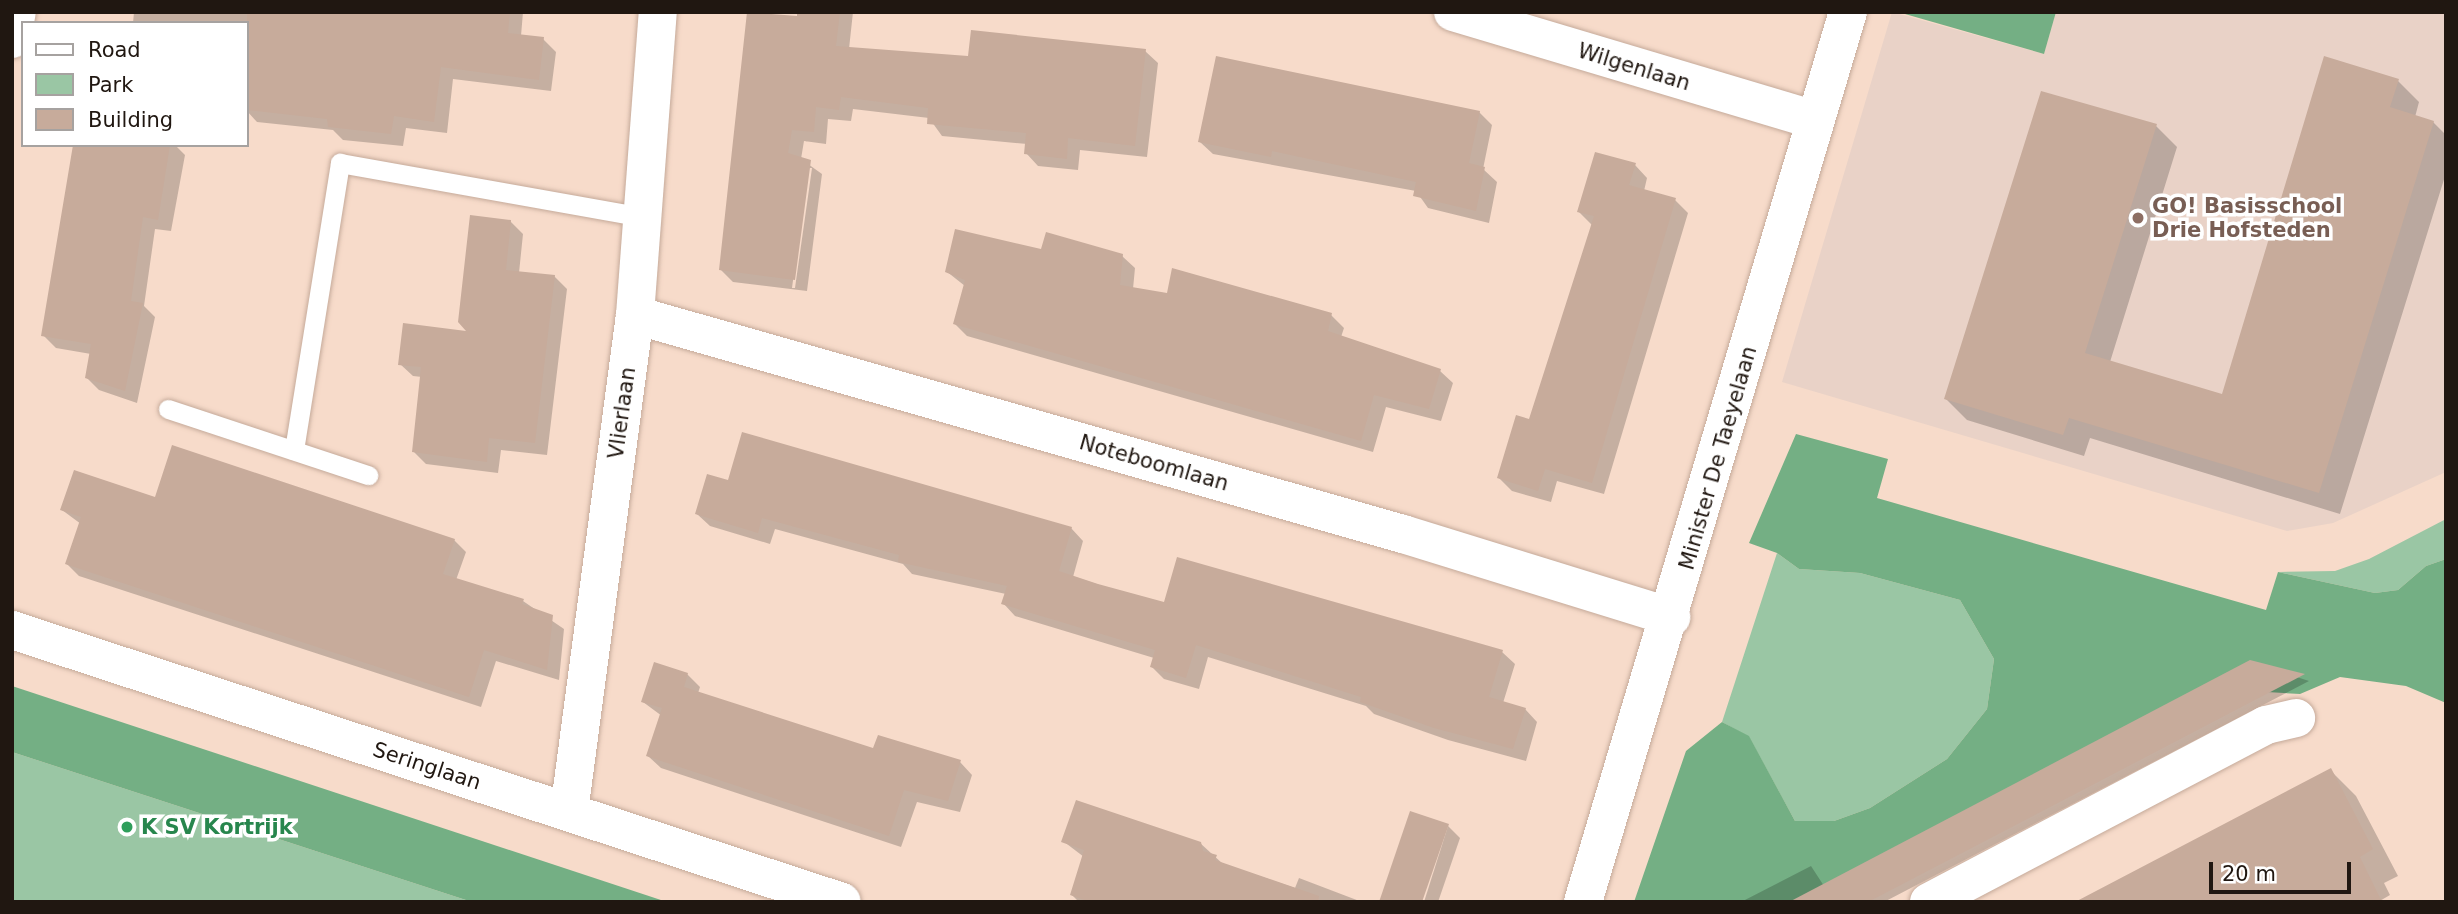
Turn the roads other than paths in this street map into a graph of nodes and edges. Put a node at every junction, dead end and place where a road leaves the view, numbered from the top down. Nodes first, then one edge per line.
1 (17, 12) edge
2 (658, 12) edge
3 (1453, 12) edge
4 (1848, 12) edge
5 (12, 39) edge
6 (1815, 121) junction
7 (644, 217) junction
8 (635, 315) junction
9 (168, 409) dead end
10 (294, 450) junction
11 (368, 475) dead end
12 (1671, 617) junction
13 (12, 630) edge
14 (2296, 718) dead end
15 (569, 812) junction
16 (842, 902) edge
17 (1583, 902) edge
18 (1929, 902) edge

1 - 5 street
2 - 7 street, Vlierlaan
3 - 6 street, Wilgenlaan
4 - 6 street, Minister De Taeyelaan
6 - 12 street, Minister De Taeyelaan
7 - 8 street, Vlierlaan
7 - 10 lane
8 - 12 street, Noteboomlaan
8 - 15 street, Vlierlaan
9 - 10 lane
10 - 11 lane
12 - 17 street, Minister De Taeyelaan
13 - 15 street, Seringlaan
14 - 18 street
15 - 16 street, Seringlaan

